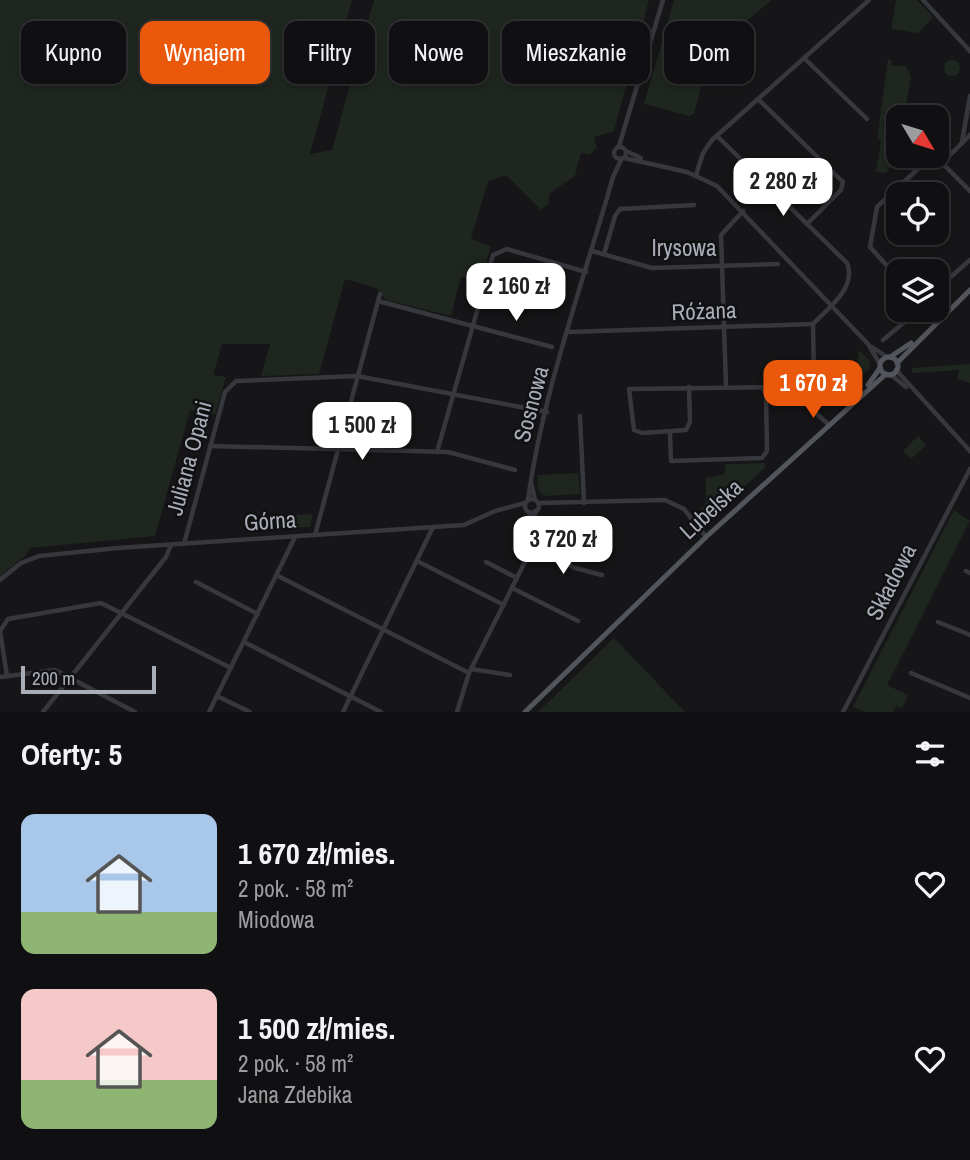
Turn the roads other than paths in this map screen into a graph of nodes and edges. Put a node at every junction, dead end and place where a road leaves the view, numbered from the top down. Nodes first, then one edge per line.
1 (663, 0) edge
2 (869, 0) edge
3 (923, 0) edge
4 (970, 51) edge
5 (804, 58) junction
6 (970, 96) edge
7 (758, 99) junction
8 (867, 119) dead end
9 (970, 135) edge
10 (717, 136) junction
11 (962, 142) junction
12 (623, 148) junction
13 (615, 156) junction
14 (949, 156) edge
15 (623, 158) junction
16 (645, 160) junction
17 (919, 168) edge
18 (945, 168) edge
19 (696, 175) junction
20 (613, 177) junction
21 (970, 191) edge
22 (694, 205) dead end
23 (743, 211) junction
24 (807, 224) junction
25 (592, 251) junction
26 (604, 254) junction
27 (970, 260) edge
28 (778, 264) dead end
29 (886, 265) edge
30 (720, 266) junction
31 (586, 272) junction
32 (949, 279) edge
33 (970, 290) edge
34 (380, 294) dead end
35 (378, 301) junction
36 (831, 304) junction
37 (905, 322) edge
38 (473, 324) junction
39 (813, 324) junction
40 (724, 328) junction
41 (569, 332) junction
42 (920, 338) junction
43 (883, 340) dead end
44 (868, 344) junction
45 (552, 347) dead end
46 (888, 357) junction
47 (880, 366) junction
48 (892, 370) junction
49 (357, 376) junction
50 (814, 380) dead end
51 (726, 386) junction
52 (690, 387) junction
53 (762, 388) junction
54 (453, 392) junction
55 (863, 392) junction
56 (547, 412) junction
57 (580, 416) dead end
58 (828, 424) junction
59 (670, 433) junction
60 (210, 446) junction
61 (337, 449) junction
62 (970, 451) edge
63 (437, 452) junction
64 (970, 469) edge
65 (515, 470) dead end
66 (584, 503) junction
67 (532, 506) junction
68 (433, 527) junction
69 (315, 536) junction
70 (295, 537) junction
71 (706, 537) junction
72 (184, 544) junction
73 (171, 545) junction
74 (533, 546) junction
75 (418, 562) junction
76 (486, 562) dead end
77 (602, 575) dead end
78 (278, 576) junction
79 (517, 578) junction
80 (0, 580) edge
81 (196, 582) dead end
82 (512, 588) junction
83 (503, 605) junction
84 (122, 614) junction
85 (258, 614) junction
86 (578, 621) dead end
87 (938, 622) dead end
88 (384, 630) junction
89 (970, 635) edge
90 (244, 642) junction
91 (231, 668) junction
92 (470, 671) junction
93 (911, 673) dead end
94 (510, 675) dead end
95 (7, 676) junction
96 (0, 677) edge
97 (70, 679) junction
98 (217, 696) junction
99 (351, 696) junction
100 (970, 698) edge
101 (43, 712) edge
102 (135, 712) edge
103 (209, 712) edge
104 (250, 712) edge
105 (343, 712) edge
106 (381, 712) edge
107 (457, 712) edge
108 (525, 712) edge
109 (844, 712) edge

1 - 12 street
2 - 5 street
3 - 4 street
5 - 7 street
5 - 8 street
6 - 11 street
7 - 10 street
7 - 24 street
9 - 11 street
10 - 19 street
10 - 24 street
11 - 14 street
12 - 13 street, Sosnowa
12 - 15 street, Sosnowa
12 - 16 street
13 - 15 street
13 - 20 street, Sosnowa
15 - 16 street
15 - 20 street, Sosnowa
16 - 19 street
17 - 29 street
18 - 21 street
19 - 23 street
20 - 25 street, Sosnowa
22 - 26 street
23 - 30 street
23 - 36 street
24 - 36 street
25 - 26 street, Irysowa
25 - 31 street, Sosnowa
26 - 30 street, Irysowa
27 - 32 street
28 - 30 street, Irysowa
30 - 40 street
31 - 38 street
31 - 41 street, Sosnowa
33 - 42 main road, Lubelska
34 - 35 street
35 - 38 street
35 - 49 street
36 - 39 street
36 - 44 street
37 - 43 street
38 - 45 street
38 - 54 street
39 - 40 street, Różana
39 - 50 street
40 - 41 street, Różana
40 - 51 street
41 - 56 street, Sosnowa
42 - 46 main road, Lubelska
42 - 48 main road, Lubelska
44 - 46 street
44 - 47 street
46 - 47 main road, Lubelska
46 - 48 main road
47 - 48 main road
47 - 55 main road, Lubelska
48 - 55 main road, Lubelska
48 - 62 street
49 - 54 street, Juliana Opani
49 - 60 street, Juliana Opani
49 - 61 street
51 - 52 street
51 - 53 street
52 - 59 street
52 - 59 street
53 - 58 street
53 - 59 street
54 - 56 street, Juliana Opani
54 - 63 street
55 - 58 main road, Lubelska
56 - 67 street, Sosnowa
57 - 66 street
58 - 71 main road, Lubelska
60 - 61 street
60 - 72 street, Juliana Opani
61 - 63 street
61 - 69 street
63 - 65 street
64 - 109 street, Składowa
66 - 67 street, Górna
66 - 71 street, Górna
67 - 68 street, Górna
67 - 74 street, Sosnowa
68 - 69 street, Górna
68 - 75 street
69 - 70 street, Górna
70 - 72 street, Górna
70 - 78 street
71 - 108 main road, Lubelska
72 - 73 street, Górna
73 - 80 street, Górna
73 - 84 street
74 - 77 street
74 - 79 street
75 - 83 street
75 - 88 street
76 - 79 street
78 - 85 street
78 - 88 street
79 - 82 street
81 - 85 street
82 - 83 street
82 - 86 street
83 - 92 street
84 - 91 street
84 - 95 street
84 - 97 street
85 - 90 street
87 - 89 street
88 - 92 street
88 - 99 street
90 - 91 street
90 - 99 street
91 - 98 street
92 - 94 street
92 - 107 street
93 - 100 street
95 - 96 street
95 - 97 street
97 - 101 street
97 - 102 street
98 - 103 street
98 - 104 street
99 - 105 street
99 - 106 street

